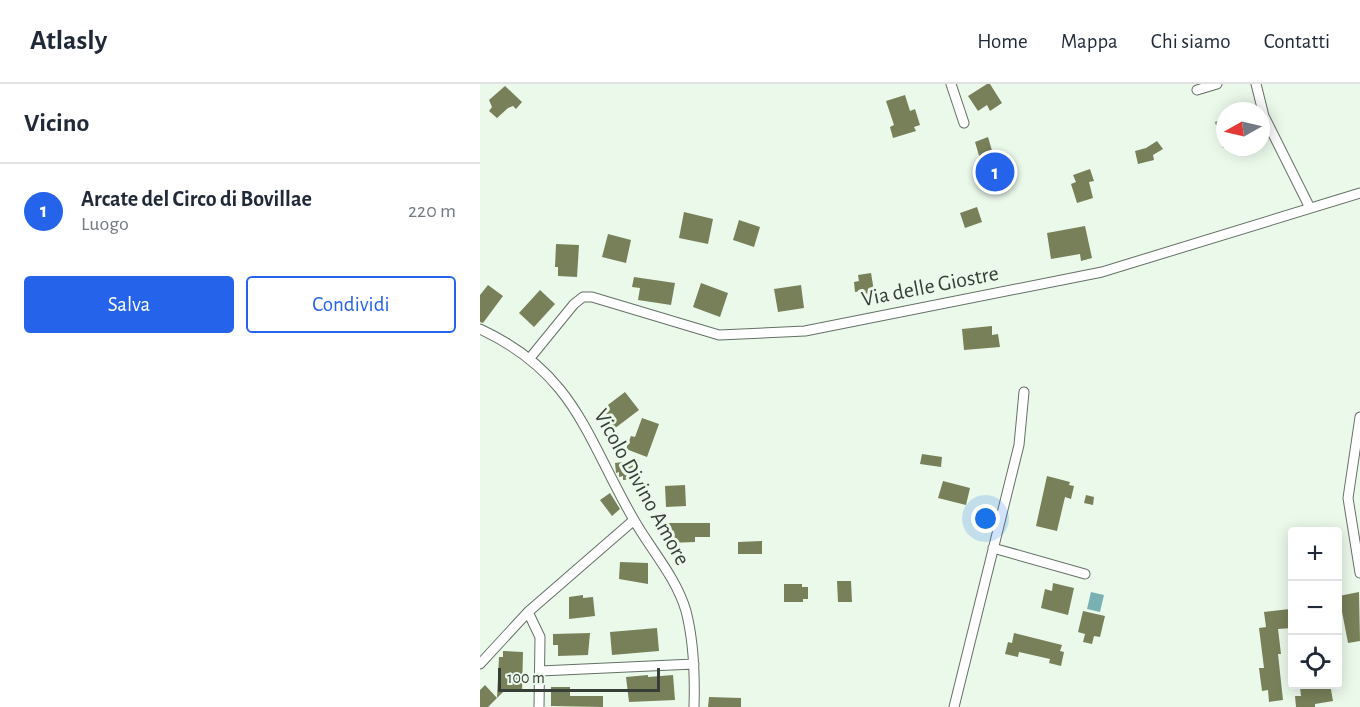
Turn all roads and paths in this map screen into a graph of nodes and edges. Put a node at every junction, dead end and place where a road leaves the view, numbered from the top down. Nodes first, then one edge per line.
1 (951, 84) edge
2 (1217, 84) edge
3 (1256, 84) edge
4 (1197, 90) dead end
5 (964, 123) dead end
6 (1360, 193) edge
7 (1310, 208) junction
8 (480, 329) edge
9 (530, 358) junction
10 (1024, 392) dead end
11 (1360, 417) edge
12 (634, 520) junction
13 (993, 548) junction
14 (1360, 573) edge
15 (1085, 574) dead end
16 (528, 612) junction
17 (480, 664) edge
18 (693, 664) junction
19 (540, 671) junction
20 (539, 707) edge
21 (694, 707) edge
22 (954, 707) edge

1 - 5 street
2 - 4 street
3 - 7 street
6 - 7 street, Via delle Giostre
7 - 9 street, Via delle Giostre
8 - 9 street, Vicolo Divino Amore
9 - 12 street, Vicolo Divino Amore
10 - 13 street
11 - 14 street
12 - 16 street
12 - 18 street, Vicolo Divino Amore
13 - 15 street
13 - 22 street
16 - 17 street
16 - 19 street
18 - 19 street
18 - 21 street, Vicolo Divino Amore
19 - 20 street

